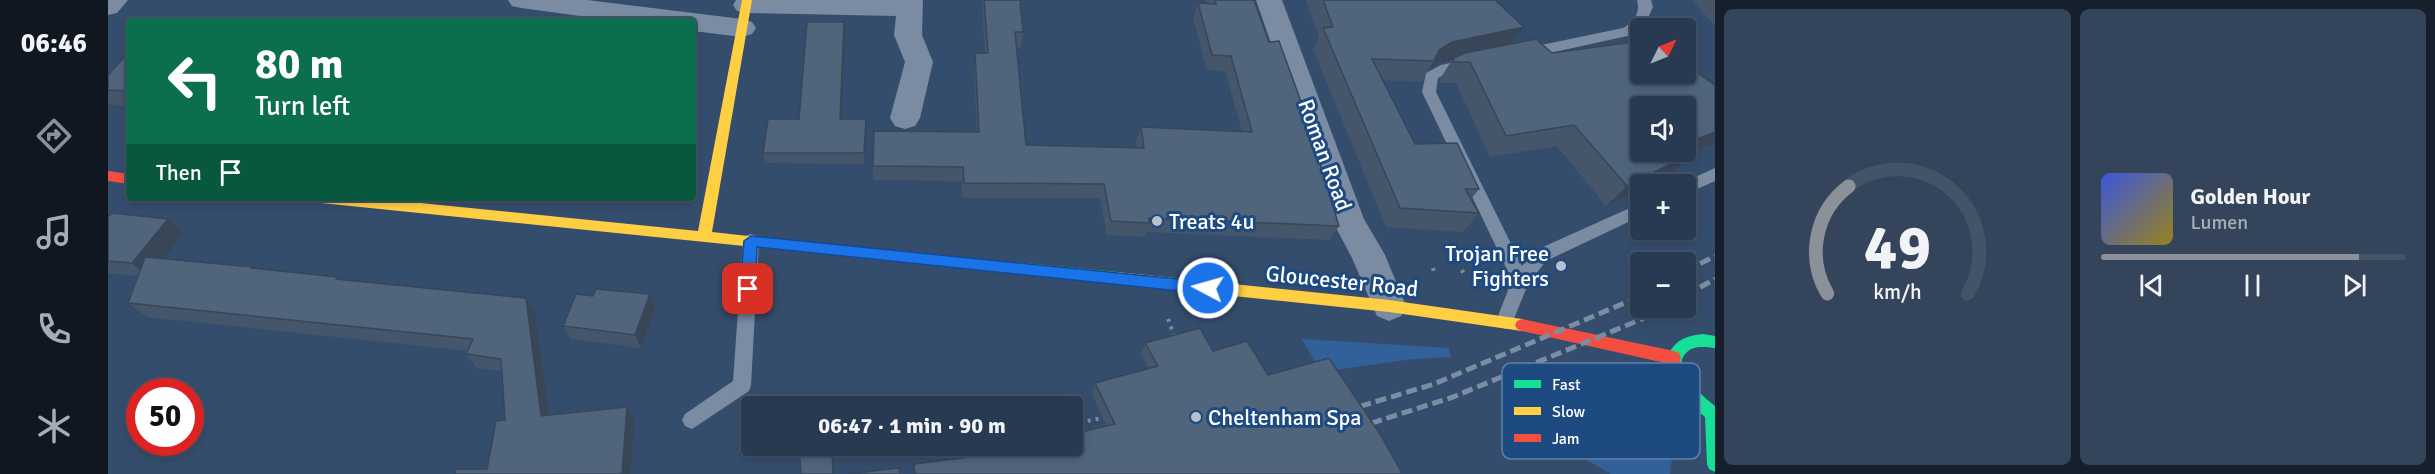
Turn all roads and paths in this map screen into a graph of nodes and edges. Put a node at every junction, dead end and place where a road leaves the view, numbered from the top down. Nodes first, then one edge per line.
1 (115, 0) edge
2 (521, 0) edge
3 (1269, 0) edge
4 (1644, 0) edge
5 (910, 4) edge
6 (108, 7) edge
7 (745, 11) edge
8 (659, 18) edge
9 (696, 21) edge
10 (1510, 56) edge
11 (1488, 60) edge
12 (905, 118) dead end
13 (1715, 174) edge
14 (108, 176) edge
15 (126, 178) edge
16 (1696, 183) edge
17 (350, 201) edge
18 (1630, 214) edge
19 (704, 237) junction
20 (751, 241) junction
21 (1521, 280) junction
22 (1389, 306) junction
23 (1167, 317) dead end
24 (1513, 322) junction
25 (1715, 342) edge
26 (1178, 346) edge
27 (1674, 358) junction
28 (1674, 363) edge
29 (1700, 404) edge
30 (1119, 414) edge
31 (1714, 415) edge
32 (692, 420) dead end
33 (1083, 422) edge
34 (958, 456) edge
35 (1715, 464) edge
36 (961, 468) edge

1 - 6 street
2 - 8 street
3 - 22 street, Roman Road
4 - 10 lane
5 - 7 street
5 - 12 street
7 - 9 street
7 - 19 main road
11 - 21 lane
13 - 16 lane
14 - 15 main road
17 - 19 main road, Gloucester Road
18 - 21 lane
19 - 20 main road, Gloucester Road
20 - 22 main road, Gloucester Road
20 - 32 lane
21 - 24 lane
22 - 24 main road, Gloucester Road
23 - 26 path
24 - 27 main road, Gloucester Road
25 - 27 main road
27 - 28 main road
29 - 31 main road
30 - 33 path
31 - 35 main road
34 - 36 path

